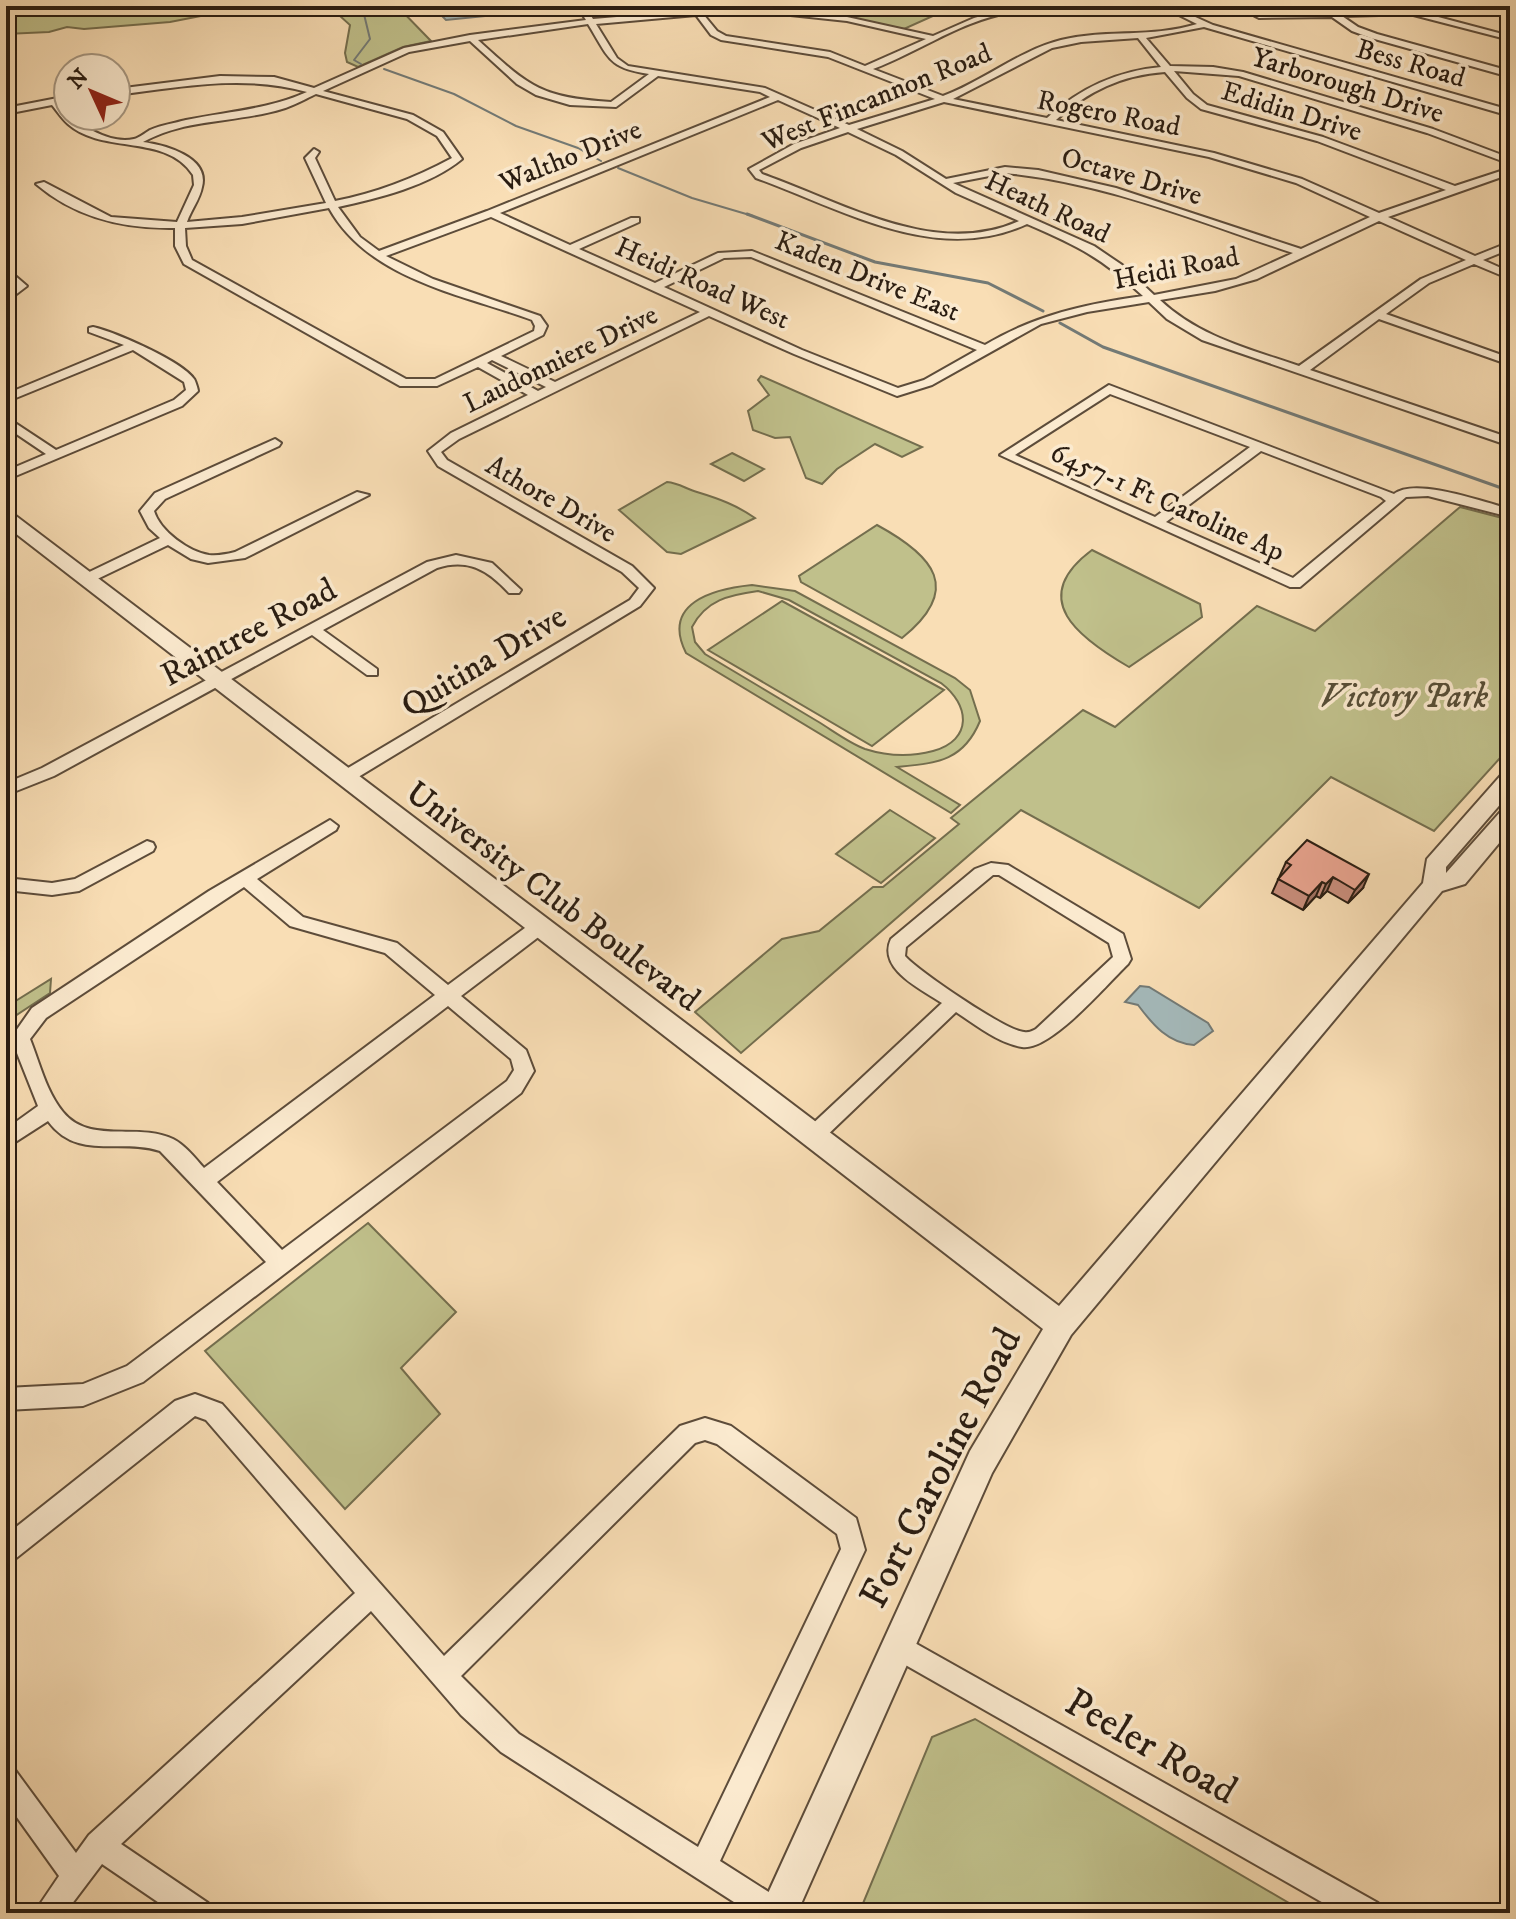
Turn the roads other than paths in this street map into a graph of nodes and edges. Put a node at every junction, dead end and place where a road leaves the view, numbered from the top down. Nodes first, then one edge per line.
1 (581, 6) edge
2 (1111, 6) edge
3 (1165, 6) edge
4 (1412, 6) edge
5 (1028, 7) edge
6 (1401, 10) junction
7 (697, 11) junction
8 (1335, 15) junction
9 (1259, 16) dead end
10 (591, 21) junction
11 (1203, 25) junction
12 (470, 37) junction
13 (1141, 37) junction
14 (1510, 38) edge
15 (937, 39) junction
16 (867, 68) junction
17 (1170, 71) junction
18 (655, 74) junction
19 (1510, 74) edge
20 (132, 90) edge
21 (316, 91) junction
22 (778, 97) junction
23 (942, 99) junction
24 (52, 101) edge
25 (6, 111) edge
26 (1510, 113) edge
27 (1048, 122) junction
28 (850, 129) junction
29 (95, 132) edge
30 (136, 142) junction
31 (314, 152) dead end
32 (1510, 161) edge
33 (1510, 171) edge
34 (945, 182) junction
35 (41, 184) dead end
36 (1456, 190) junction
37 (332, 203) junction
38 (491, 213) junction
39 (1381, 217) junction
40 (635, 220) dead end
41 (1029, 220) junction
42 (180, 224) junction
43 (1510, 245) edge
44 (570, 249) junction
45 (1303, 253) junction
46 (378, 255) junction
47 (1473, 259) junction
48 (6, 271) edge
49 (1510, 276) edge
50 (656, 287) junction
51 (6, 299) edge
52 (1153, 299) junction
53 (710, 311) junction
54 (1377, 315) junction
55 (93, 330) dead end
56 (132, 346) junction
57 (983, 348) junction
58 (493, 356) junction
59 (1510, 362) edge
60 (479, 363) junction
61 (1300, 371) junction
62 (555, 387) junction
63 (897, 392) joint
64 (538, 396) junction
65 (6, 398) edge
66 (6, 421) edge
67 (1510, 442) edge
68 (275, 443) dead end
69 (1259, 446) junction
70 (434, 451) joint
71 (55, 455) junction
72 (6, 476) edge
73 (362, 495) dead end
74 (1393, 501) junction
75 (1510, 513) edge
76 (6, 517) edge
77 (1157, 522) junction
78 (170, 539) junction
79 (86, 579) junction
80 (647, 588) joint
81 (514, 590) dead end
82 (313, 629) junction
83 (372, 672) dead end
84 (218, 681) junction
85 (344, 778) junction
86 (1510, 779) edge
87 (6, 791) edge
88 (6, 805) edge
89 (1510, 815) edge
90 (330, 826) dead end
91 (147, 847) dead end
92 (245, 878) junction
93 (6, 884) edge
94 (1434, 885) junction
95 (539, 927) junction
96 (450, 997) junction
97 (955, 1002) junction
98 (50, 1109) junction
99 (814, 1135) junction
100 (6, 1140) edge
101 (204, 1180) junction
102 (281, 1263) junction
103 (1061, 1325) junction
104 (6, 1399) edge
105 (6, 1550) edge
106 (373, 1593) junction
107 (897, 1646) junction
108 (444, 1674) junction
109 (6, 1779) edge
110 (99, 1845) junction
111 (704, 1865) junction
112 (75, 1875) junction
113 (48, 1913) edge
114 (198, 1913) edge
115 (777, 1913) edge
116 (1368, 1913) edge

1 - 10 street, Heath Road
2 - 5 street
3 - 11 street, Bess Road
4 - 6 street
5 - 15 street
6 - 8 street
6 - 14 street
7 - 10 street
7 - 15 street
7 - 16 street, Rogero Road
8 - 9 street
8 - 19 street
10 - 12 street
10 - 18 street, Heath Road
11 - 13 street, West Fincannon Road
11 - 26 street, Bess Road
12 - 18 street
12 - 21 street
13 - 17 street, Edidin Drive
13 - 23 street, West Fincannon Road
15 - 16 street
16 - 23 street, Rogero Road
17 - 27 street, Yarborough Drive
17 - 32 street, Yarborough Drive
17 - 36 street, Edidin Drive
18 - 22 street, Heath Road
20 - 21 street
21 - 30 street
21 - 37 street
22 - 28 street, Heath Road
22 - 38 street, Waltho Drive
23 - 27 street, Rogero Road
23 - 28 street, West Fincannon Road
24 - 25 street
27 - 39 street, Rogero Road
28 - 34 street, Heath Road
28 - 41 street, West Fincannon Road
29 - 30 street
30 - 42 street
31 - 37 street
33 - 36 street, Heidi Road
34 - 41 street, Heath Road
34 - 45 street, Octave Drive
35 - 42 street
36 - 39 street, Heidi Road
37 - 42 street
37 - 46 street
38 - 44 street, Heidi Road West
38 - 46 street, Waltho Drive
39 - 45 street, Heidi Road
39 - 47 street, Rogero Road
40 - 44 street
41 - 52 street, Heath Road
42 - 60 street
43 - 47 street
44 - 50 street, Heidi Road West
45 - 52 street, Heidi Road
46 - 58 street
47 - 49 street, Rogero Road
47 - 54 street
48 - 51 street
50 - 53 street, Heidi Road West
50 - 57 street, Kaden Drive East
52 - 57 street, Heidi Road
52 - 61 street, Heath Road
53 - 62 street, Laudonniere Drive
53 - 63 street, Heidi Road West
54 - 59 street
54 - 61 street
55 - 56 street
56 - 65 street
56 - 71 street
57 - 63 street, Heidi Road
58 - 60 street
58 - 62 street
60 - 64 street
61 - 67 street, Heath Road
62 - 64 street, Laudonniere Drive
64 - 70 street, Laudonniere Drive
66 - 71 street
68 - 78 street
69 - 74 street
69 - 77 street
69 - 77 street, 6457-1 Ft Caroline Ap
70 - 80 street, Athore Drive
71 - 72 street
73 - 78 street
74 - 75 street
74 - 77 street, 6457-1 Ft Caroline Ap
76 - 79 street, University Club Boulevard
78 - 79 street
79 - 84 street, University Club Boulevard
80 - 85 street, Quitina Drive
81 - 82 street, Raintree Road
82 - 83 street
82 - 84 street, Raintree Road
84 - 85 street, University Club Boulevard
84 - 87 street, Raintree Road
85 - 95 street, University Club Boulevard
86 - 94 street, Fort Caroline Road
87 - 88 street
89 - 94 street, Fort Caroline Road
90 - 92 street
91 - 93 street
92 - 96 street
92 - 98 street
94 - 103 street, Fort Caroline Road
95 - 96 street
95 - 99 street, University Club Boulevard
96 - 101 street
96 - 102 street
97 - 97 street
97 - 99 street
98 - 100 street
98 - 101 street
99 - 103 street, University Club Boulevard
101 - 102 street
102 - 104 street
103 - 107 street, Fort Caroline Road
105 - 106 street
106 - 108 street
106 - 110 street
107 - 115 street, Fort Caroline Road
107 - 116 street, Peeler Road
108 - 111 street
108 - 111 street
109 - 112 street
110 - 112 street
110 - 114 street
111 - 115 street
112 - 113 street

